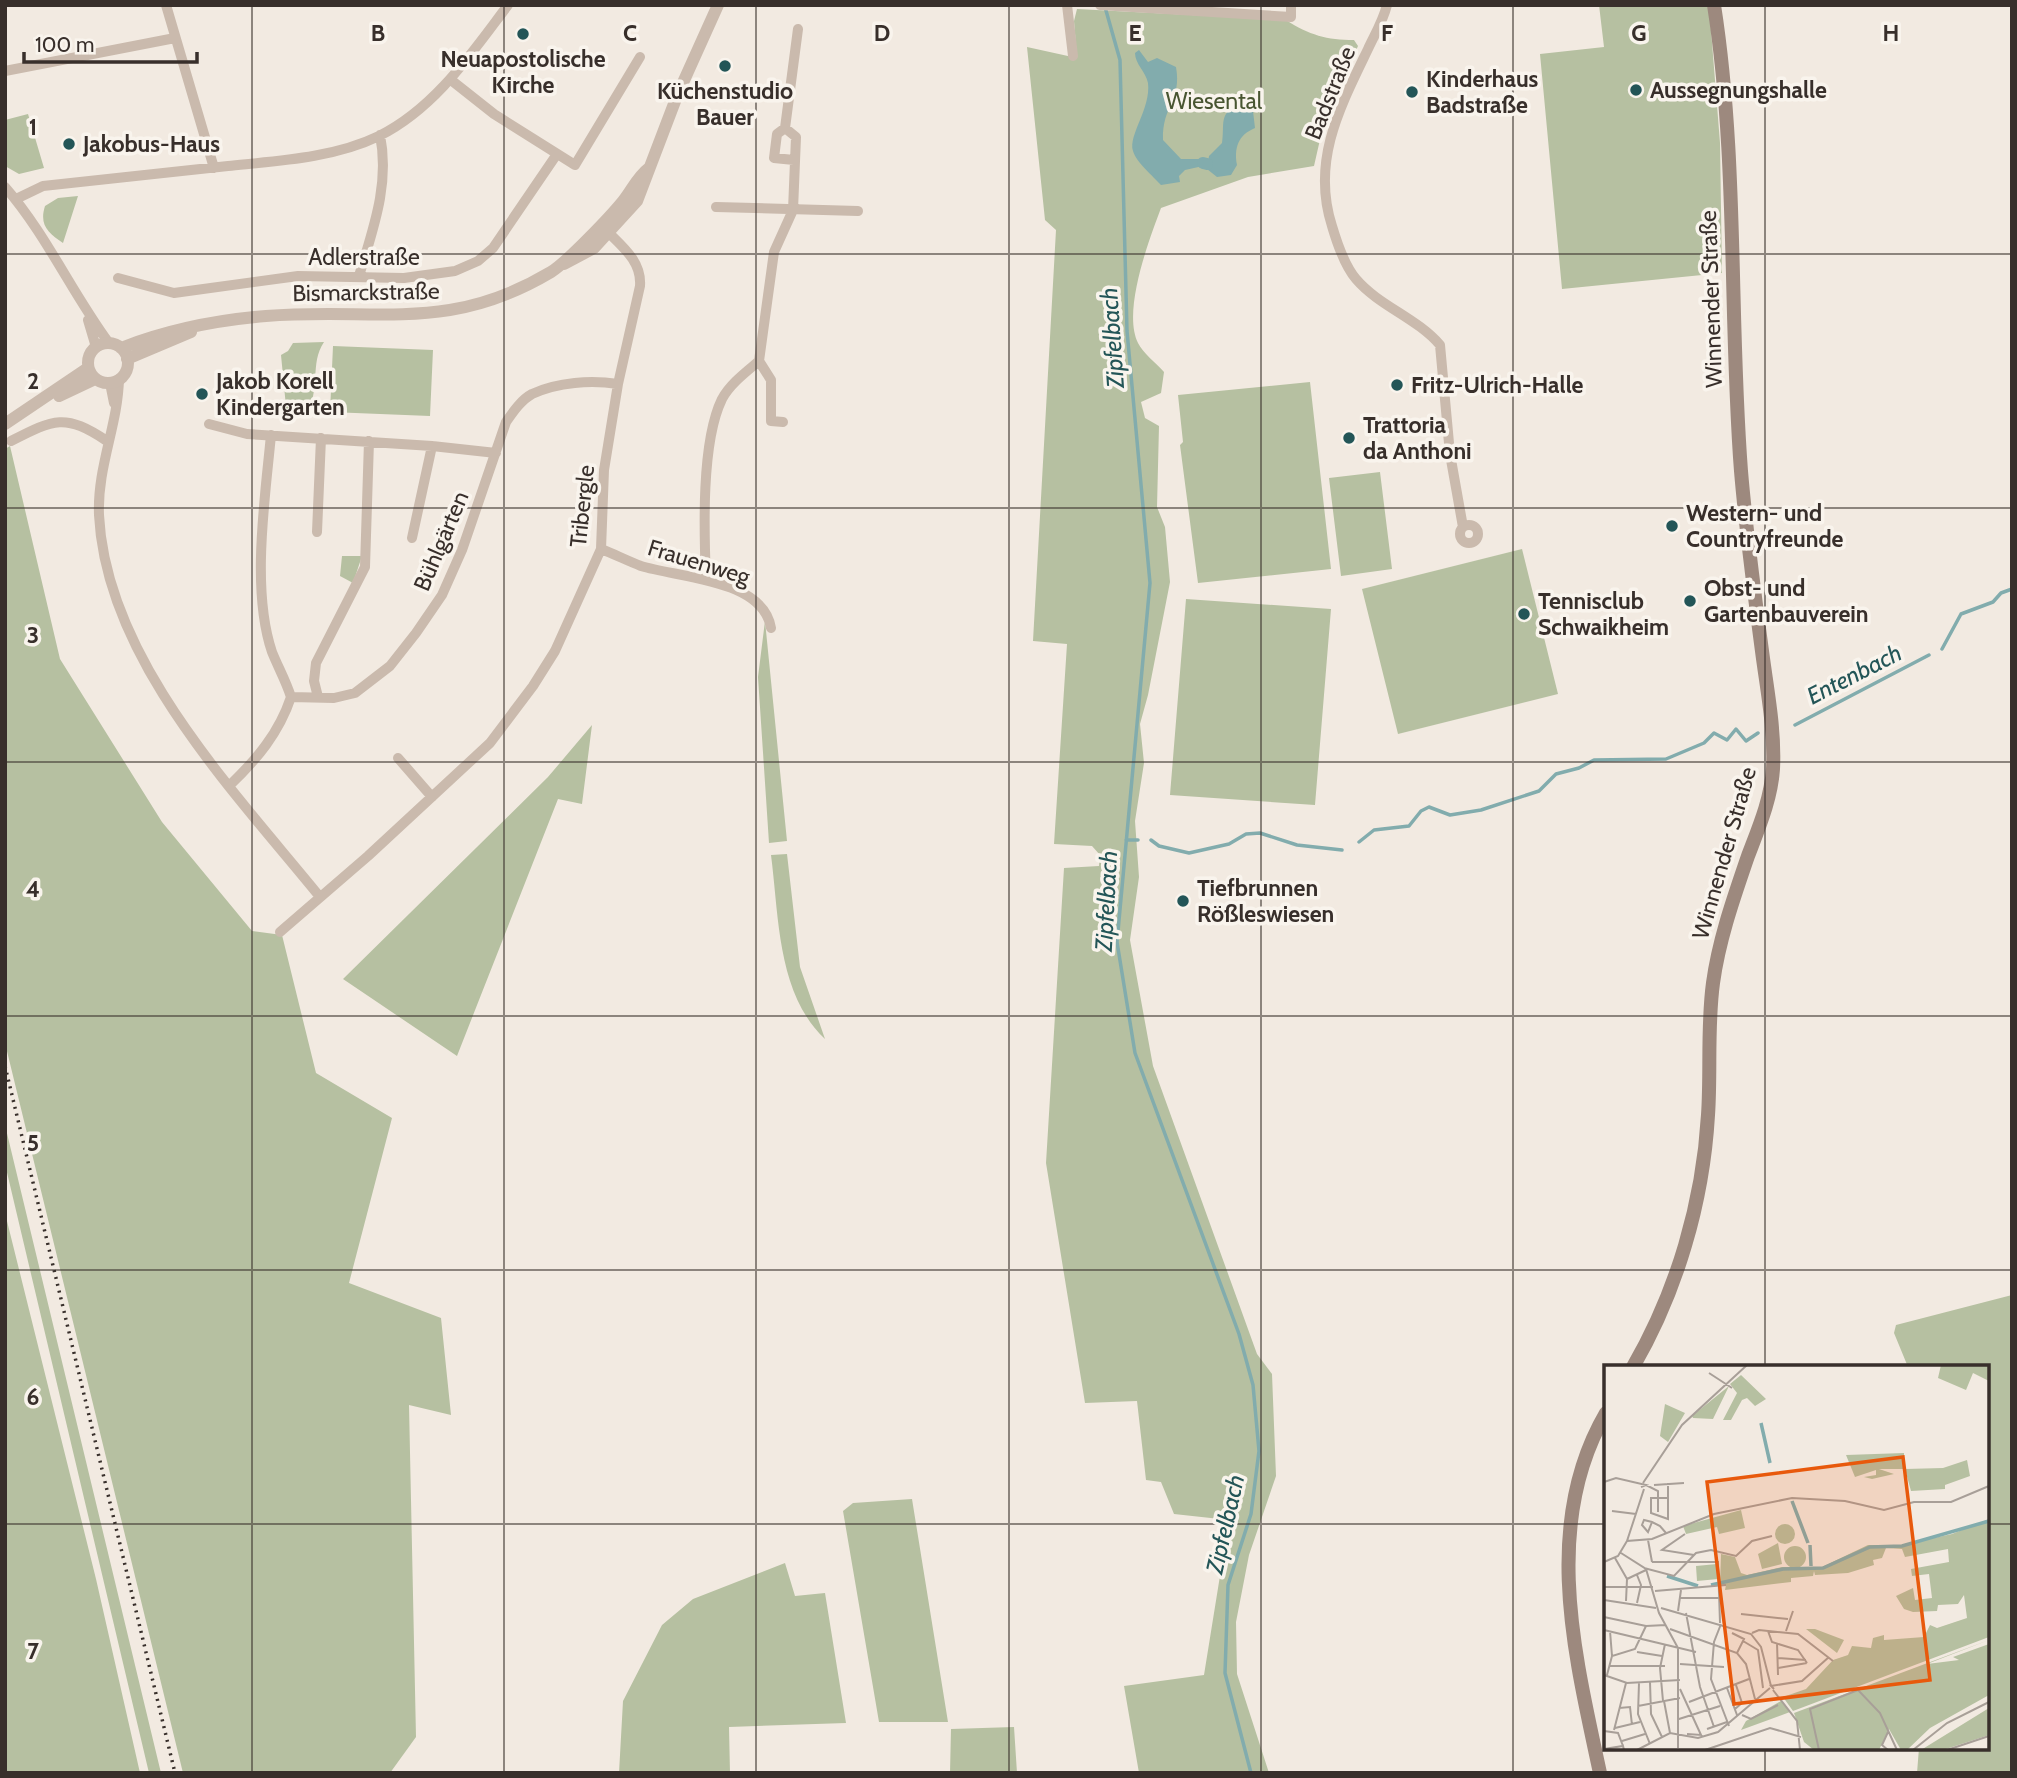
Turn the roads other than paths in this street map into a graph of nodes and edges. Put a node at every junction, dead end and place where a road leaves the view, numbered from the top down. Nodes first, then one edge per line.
1 (166, 5) edge
2 (508, 5) edge
3 (718, 5) edge
4 (1067, 5) edge
5 (1100, 5) edge
6 (1291, 5) edge
7 (1388, 5) edge
8 (1714, 5) edge
9 (798, 29) dead end
10 (175, 37) junction
11 (1073, 56) dead end
12 (640, 57) dead end
13 (6, 74) edge
14 (451, 80) junction
15 (785, 128) junction
16 (380, 135) junction
17 (556, 154) junction
18 (794, 160) junction
19 (214, 168) junction
20 (5, 187) edge
21 (16, 199) junction
22 (716, 207) dead end
23 (793, 210) junction
24 (858, 211) dead end
25 (605, 229) junction
26 (359, 276) junction
27 (118, 278) dead end
28 (113, 349) junction
29 (759, 361) junction
30 (92, 373) junction
31 (115, 381) junction
32 (618, 383) junction
33 (783, 422) dead end
34 (5, 424) edge
35 (209, 424) dead end
36 (271, 435) junction
37 (321, 438) junction
38 (107, 441) junction
39 (369, 441) junction
40 (11, 442) dead end
41 (432, 446) junction
42 (496, 453) junction
43 (1463, 527) dead end
44 (317, 532) dead end
45 (412, 538) dead end
46 (601, 549) junction
47 (706, 580) junction
48 (771, 628) dead end
49 (291, 697) junction
50 (318, 697) junction
51 (398, 758) dead end
52 (230, 785) junction
53 (432, 797) junction
54 (320, 897) junction
55 (279, 932) dead end
56 (1634, 1365) edge
57 (1604, 1417) edge
58 (1600, 1773) edge

1 - 10 street
2 - 14 street
3 - 25 street, Bismarckstraße
4 - 11 street
5 - 6 street
7 - 43 street, Badstraße
8 - 56 main road, Winnender Straße
9 - 15 street
10 - 13 street
10 - 19 street
12 - 17 street
14 - 16 street
14 - 17 street
15 - 18 street
15 - 18 street
16 - 19 street
16 - 26 street
17 - 26 street, Adlerstraße
18 - 23 street
19 - 21 street
20 - 21 street
21 - 28 street
22 - 23 street
23 - 24 street
23 - 29 street
25 - 28 street, Bismarckstraße
25 - 32 street, Tribergle
26 - 27 street, Adlerstraße
28 - 30 street
28 - 31 street
29 - 33 street
29 - 47 street
30 - 31 street
30 - 34 street
31 - 38 street
32 - 42 street, Bühlgärten
32 - 46 street, Tribergle
35 - 36 street
36 - 37 street
36 - 49 street
37 - 39 street
37 - 44 street
38 - 40 street
38 - 52 street
39 - 41 street
39 - 50 street
41 - 42 street
41 - 45 street
42 - 50 street, Bühlgärten
46 - 47 street, Frauenweg
46 - 53 street, Tribergle
47 - 48 street, Frauenweg
49 - 50 street, Bühlgärten
49 - 52 street
51 - 53 street
52 - 54 street
53 - 54 street, Tribergle
54 - 55 street, Tribergle
57 - 58 main road

